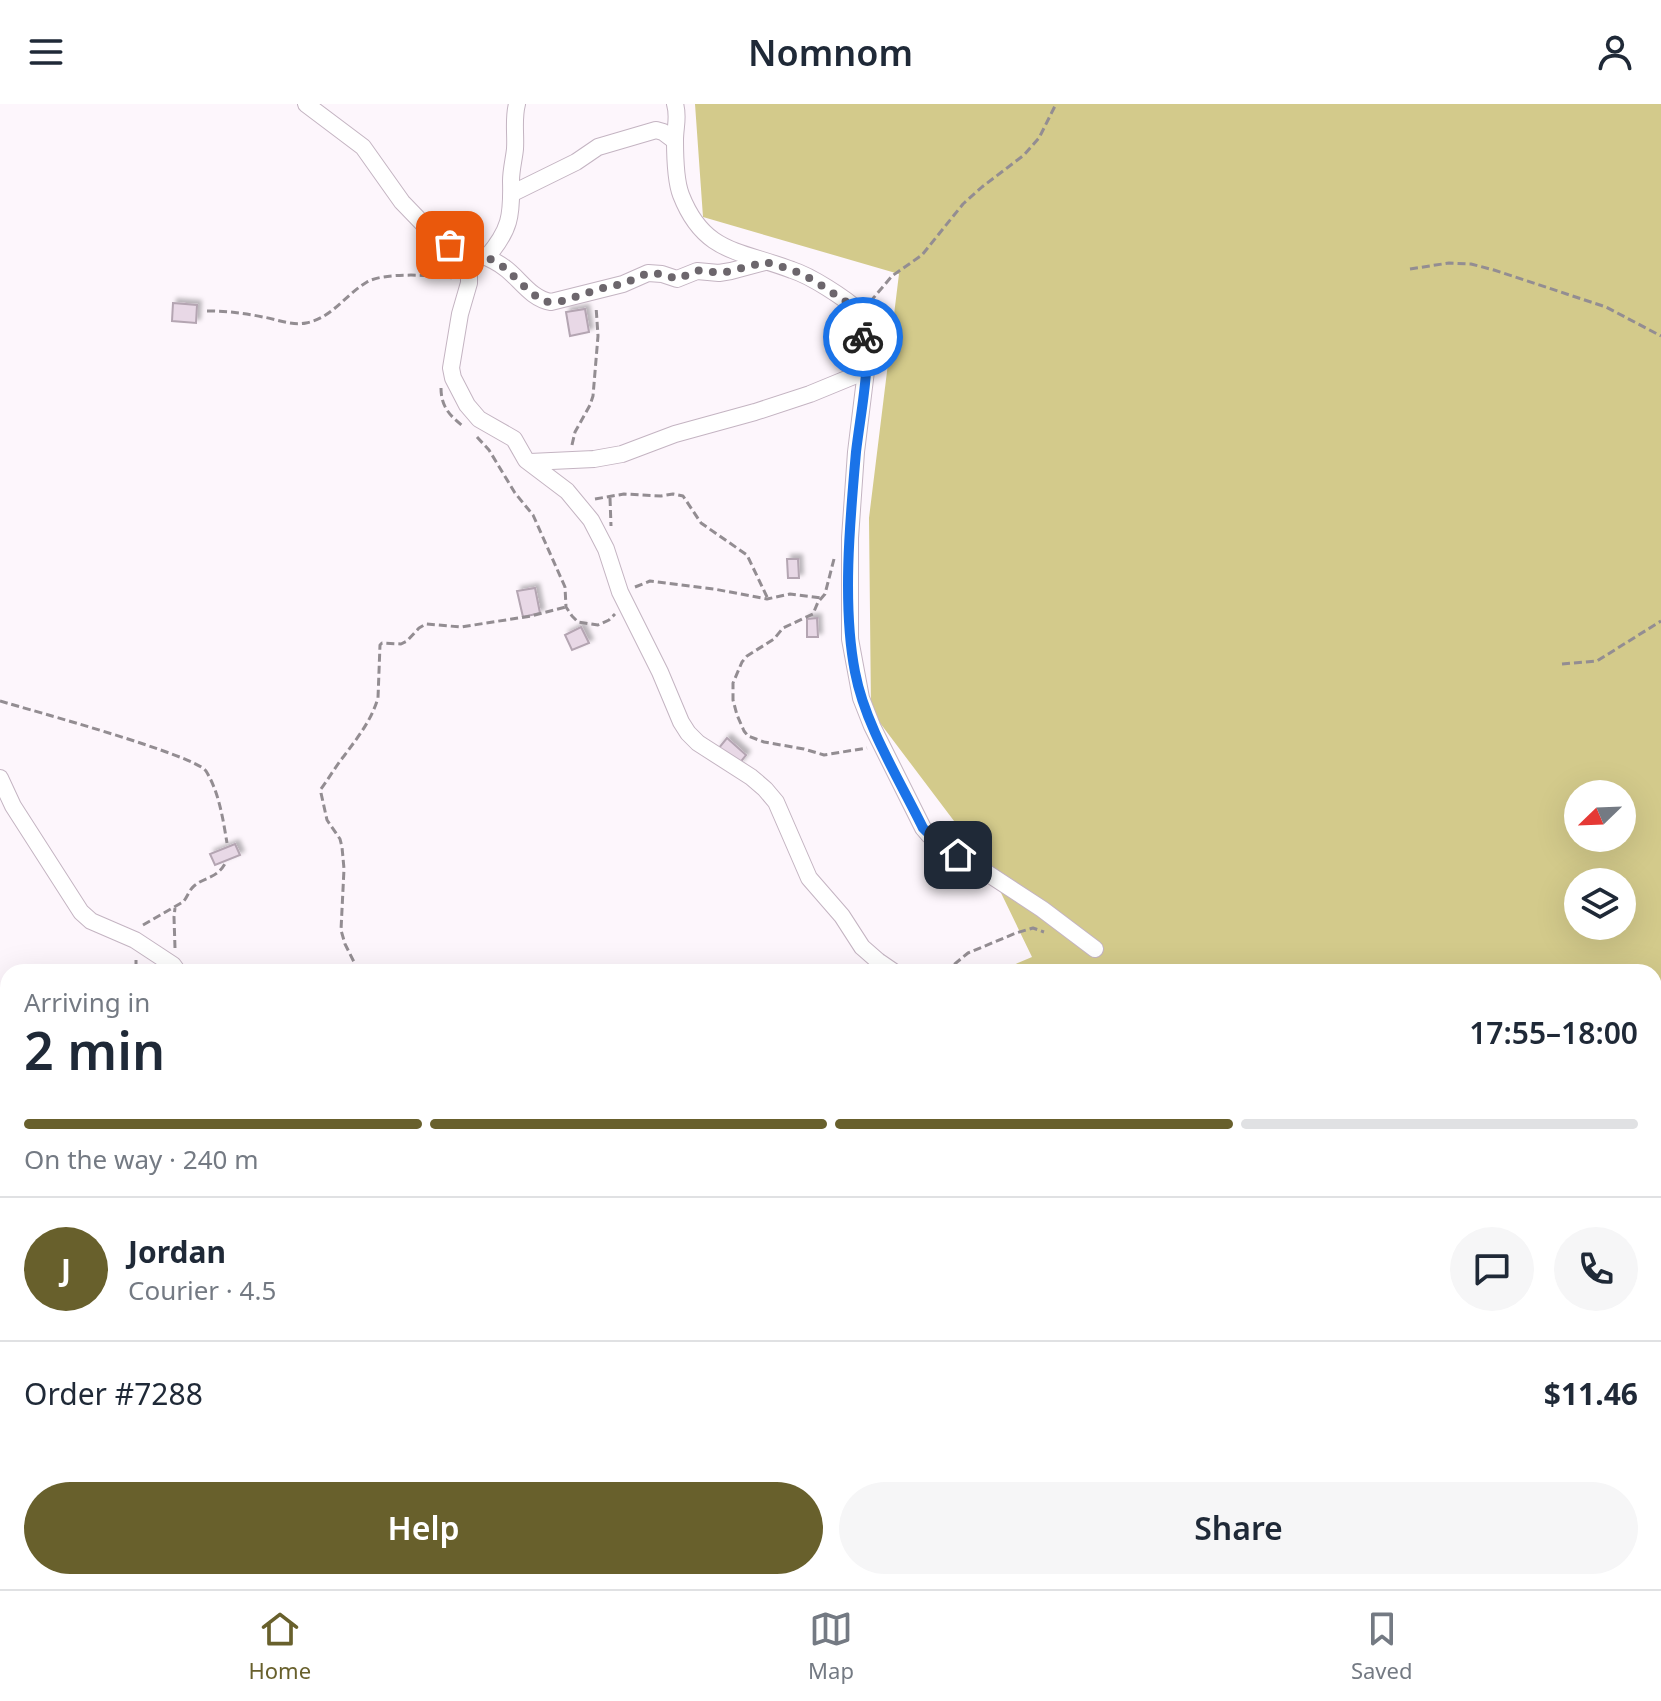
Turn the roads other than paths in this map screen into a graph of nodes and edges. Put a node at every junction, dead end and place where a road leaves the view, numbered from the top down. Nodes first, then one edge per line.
1 (306, 104) edge
2 (517, 104) edge
3 (675, 104) edge
4 (675, 141) junction
5 (513, 193) junction
6 (450, 245) junction
7 (487, 257) junction
8 (765, 262) junction
9 (866, 371) junction
10 (530, 462) junction
11 (0, 778) edge
12 (1095, 949) dead end
13 (171, 964) edge
14 (882, 964) edge

1 - 6 street
2 - 5 street
3 - 4 street
4 - 5 street
4 - 8 street
5 - 7 street
6 - 7 street
6 - 10 street
7 - 8 street
8 - 9 street
9 - 10 street
9 - 12 street
10 - 14 street
11 - 13 street

